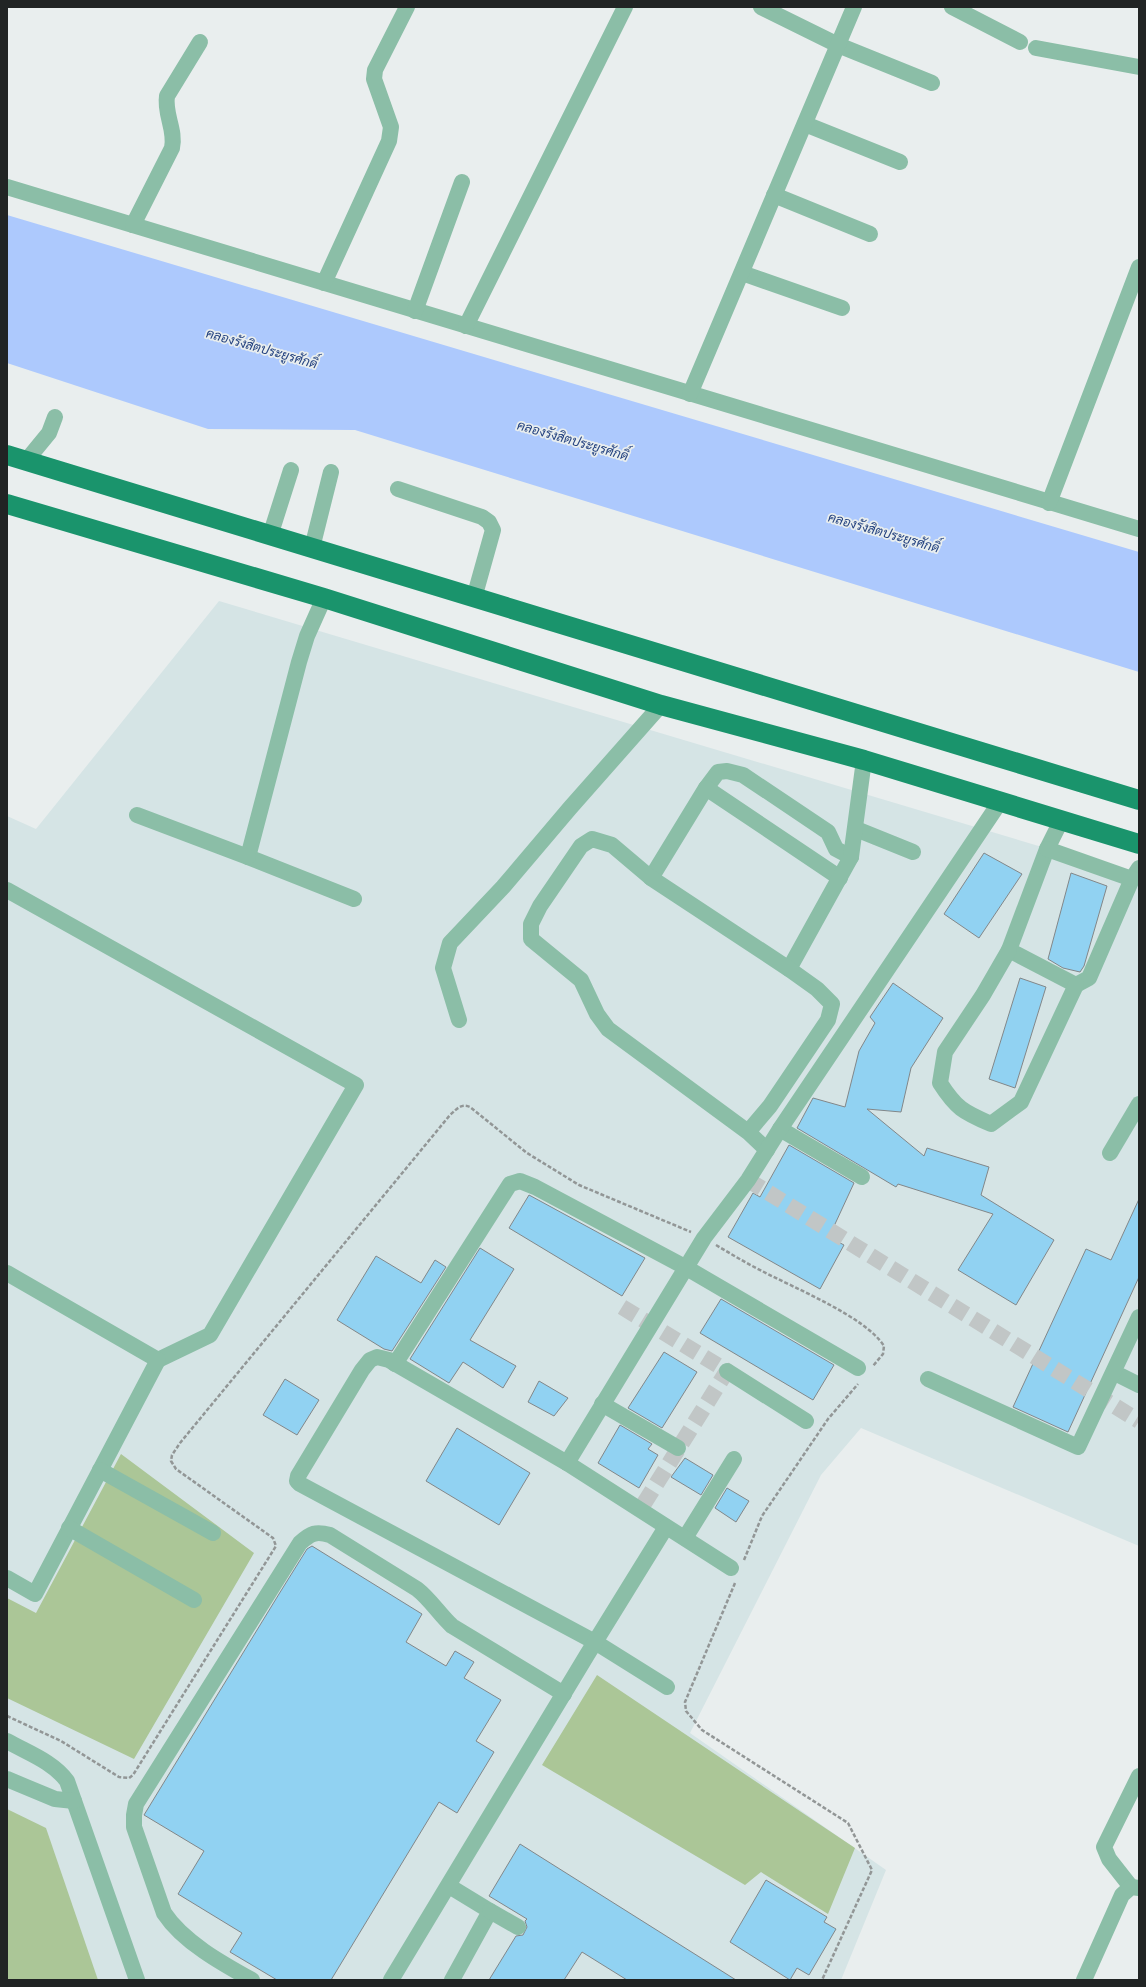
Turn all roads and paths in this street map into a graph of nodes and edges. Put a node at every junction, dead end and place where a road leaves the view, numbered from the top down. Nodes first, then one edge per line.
1 (407, 7) edge
2 (625, 7) edge
3 (761, 7) edge
4 (854, 7) edge
5 (952, 7) edge
6 (200, 42) dead end
7 (1020, 42) dead end
8 (838, 45) junction
9 (1036, 48) dead end
10 (1139, 67) edge
11 (932, 83) dead end
12 (805, 124) junction
13 (900, 162) dead end
14 (462, 182) dead end
15 (7, 187) edge
16 (774, 195) junction
17 (133, 225) junction
18 (870, 234) dead end
19 (1139, 267) edge
20 (742, 273) junction
21 (324, 283) junction
22 (842, 308) dead end
23 (415, 311) junction
24 (466, 326) junction
25 (690, 394) junction
26 (55, 417) dead end
27 (7, 455) edge
28 (26, 461) junction
29 (291, 470) dead end
30 (331, 472) dead end
31 (398, 489) dead end
32 (1049, 503) junction
33 (7, 504) edge
34 (1139, 529) edge
35 (270, 536) junction
36 (312, 548) junction
37 (324, 598) junction
38 (474, 598) junction
39 (661, 706) junction
40 (864, 760) junction
41 (706, 788) junction
42 (1139, 800) edge
43 (1000, 802) junction
44 (137, 815) dead end
45 (1061, 821) junction
46 (856, 829) junction
47 (1139, 844) edge
48 (1047, 850) junction
49 (913, 852) dead end
50 (248, 857) junction
51 (851, 857) junction
52 (1135, 874) edge
53 (650, 878) junction
54 (840, 878) junction
55 (7, 890) edge
56 (354, 899) dead end
57 (1009, 950) junction
58 (789, 969) junction
59 (1076, 985) junction
60 (459, 1020) dead end
61 (1139, 1104) edge
62 (780, 1128) junction
63 (748, 1132) junction
64 (768, 1150) junction
65 (1110, 1153) dead end
66 (862, 1177) dead end
67 (704, 1238) junction
68 (685, 1267) junction
69 (7, 1273) edge
70 (1139, 1317) edge
71 (158, 1360) junction
72 (395, 1364) junction
73 (727, 1371) dead end
74 (863, 1372) junction
75 (1121, 1376) dead end
76 (928, 1379) dead end
77 (1139, 1385) edge
78 (602, 1404) junction
79 (806, 1421) dead end
80 (678, 1448) dead end
81 (734, 1459) dead end
82 (566, 1463) junction
83 (100, 1470) junction
84 (666, 1527) junction
85 (69, 1528) junction
86 (213, 1533) dead end
87 (685, 1538) junction
88 (737, 1570) junction
89 (7, 1578) edge
90 (194, 1600) dead end
91 (595, 1642) junction
92 (667, 1687) dead end
93 (564, 1694) junction
94 (7, 1716) edge
95 (7, 1741) edge
96 (1139, 1776) edge
97 (7, 1779) edge
98 (74, 1801) junction
99 (449, 1886) junction
100 (1135, 1887) edge
101 (490, 1911) junction
102 (518, 1927) dead end
103 (137, 1980) edge
104 (252, 1980) edge
105 (391, 1980) edge
106 (452, 1980) edge
107 (822, 1980) edge
108 (1084, 1980) edge

1 - 21 street
2 - 24 street
3 - 8 street
4 - 8 street
5 - 7 street
6 - 17 street
8 - 11 street
8 - 12 street
9 - 10 street
12 - 13 street
12 - 16 street
14 - 23 street
15 - 17 street
16 - 18 street
16 - 20 street
17 - 21 street
19 - 32 street
20 - 22 street
20 - 25 street
21 - 23 street
23 - 24 street
24 - 25 street
25 - 32 street
26 - 28 street
27 - 28 main road
28 - 35 main road
29 - 35 street
30 - 36 street
31 - 38 street
32 - 34 street
33 - 37 main road
35 - 36 main road
36 - 38 main road
37 - 39 main road
37 - 50 street
38 - 42 main road
39 - 40 main road
39 - 60 street
40 - 43 main road
40 - 46 street
41 - 51 street
41 - 53 street
41 - 54 street
43 - 45 main road
43 - 62 street
44 - 50 street
45 - 47 main road
45 - 48 street
46 - 49 street
46 - 51 street
48 - 52 street
48 - 57 street
50 - 56 street
51 - 54 street
52 - 59 street
53 - 58 street
53 - 63 street
54 - 58 street
55 - 71 street
57 - 59 street
57 - 59 street
58 - 63 street
61 - 65 street
62 - 64 street
62 - 66 street
63 - 64 street
64 - 67 street
67 - 68 street
67 - 74 path
67 - 94 path
68 - 72 street
68 - 74 street
68 - 78 street
69 - 71 street
70 - 76 street
71 - 83 street
72 - 82 street
72 - 91 street
73 - 79 street
74 - 88 path
75 - 77 street
78 - 80 street
78 - 82 street
81 - 87 street
82 - 84 street
83 - 85 street
83 - 86 street
84 - 87 street
84 - 91 street
85 - 89 street
85 - 90 street
87 - 88 street
88 - 107 path
91 - 92 street
91 - 93 street
93 - 99 street
93 - 104 street
95 - 98 street
96 - 100 street
97 - 98 street
98 - 103 street
99 - 101 street
99 - 105 street
100 - 108 street
101 - 102 street
101 - 106 street

